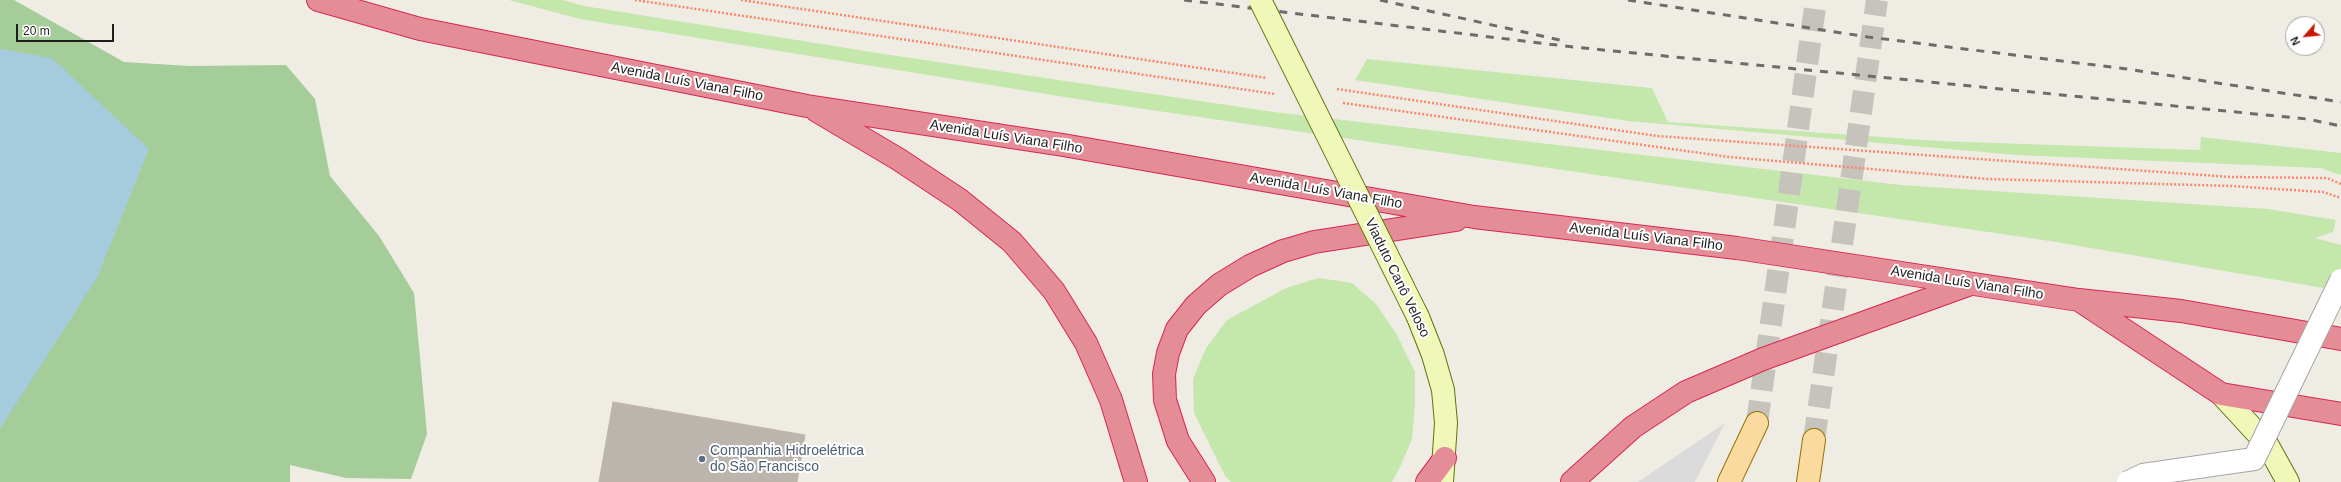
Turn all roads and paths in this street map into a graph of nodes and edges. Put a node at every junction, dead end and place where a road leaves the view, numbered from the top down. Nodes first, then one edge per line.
1 (318, 0) edge
2 (636, 0) edge
3 (741, 0) edge
4 (1260, 0) edge
5 (1270, 79) dead end
6 (1333, 88) dead end
7 (1280, 94) dead end
8 (1335, 102) dead end
9 (807, 106) junction
10 (2341, 184) edge
11 (2341, 198) edge
12 (1474, 217) junction
13 (2341, 280) edge
14 (1970, 284) junction
15 (2079, 300) junction
16 (2341, 340) edge
17 (2220, 394) junction
18 (2341, 414) edge
19 (1757, 423) tunnel mouth
20 (1814, 440) tunnel mouth
21 (1445, 458) junction
22 (1136, 482) edge
23 (1204, 482) edge
24 (1427, 482) edge
25 (1442, 482) edge
26 (1572, 482) edge
27 (1729, 482) edge
28 (1808, 482) edge
29 (2128, 482) edge
30 (2288, 482) edge

1 - 9 highway, Avenida Luís Viana Filho
2 - 7 path
3 - 5 path
4 - 21 main road, Viaduto Canô Veloso, bridge
6 - 10 path
8 - 11 path
9 - 12 highway, Avenida Luís Viana Filho
9 - 22 highway
12 - 14 highway, Avenida Luís Viana Filho
12 - 23 highway
13 - 29 street, bridge
14 - 15 highway, Avenida Luís Viana Filho
14 - 26 highway
15 - 16 highway, Avenida Luís Viana Filho
15 - 17 highway
17 - 18 highway
17 - 30 main road
19 - 27 main road
20 - 28 main road
21 - 24 highway
21 - 25 main road, Viaduto Canô Veloso

